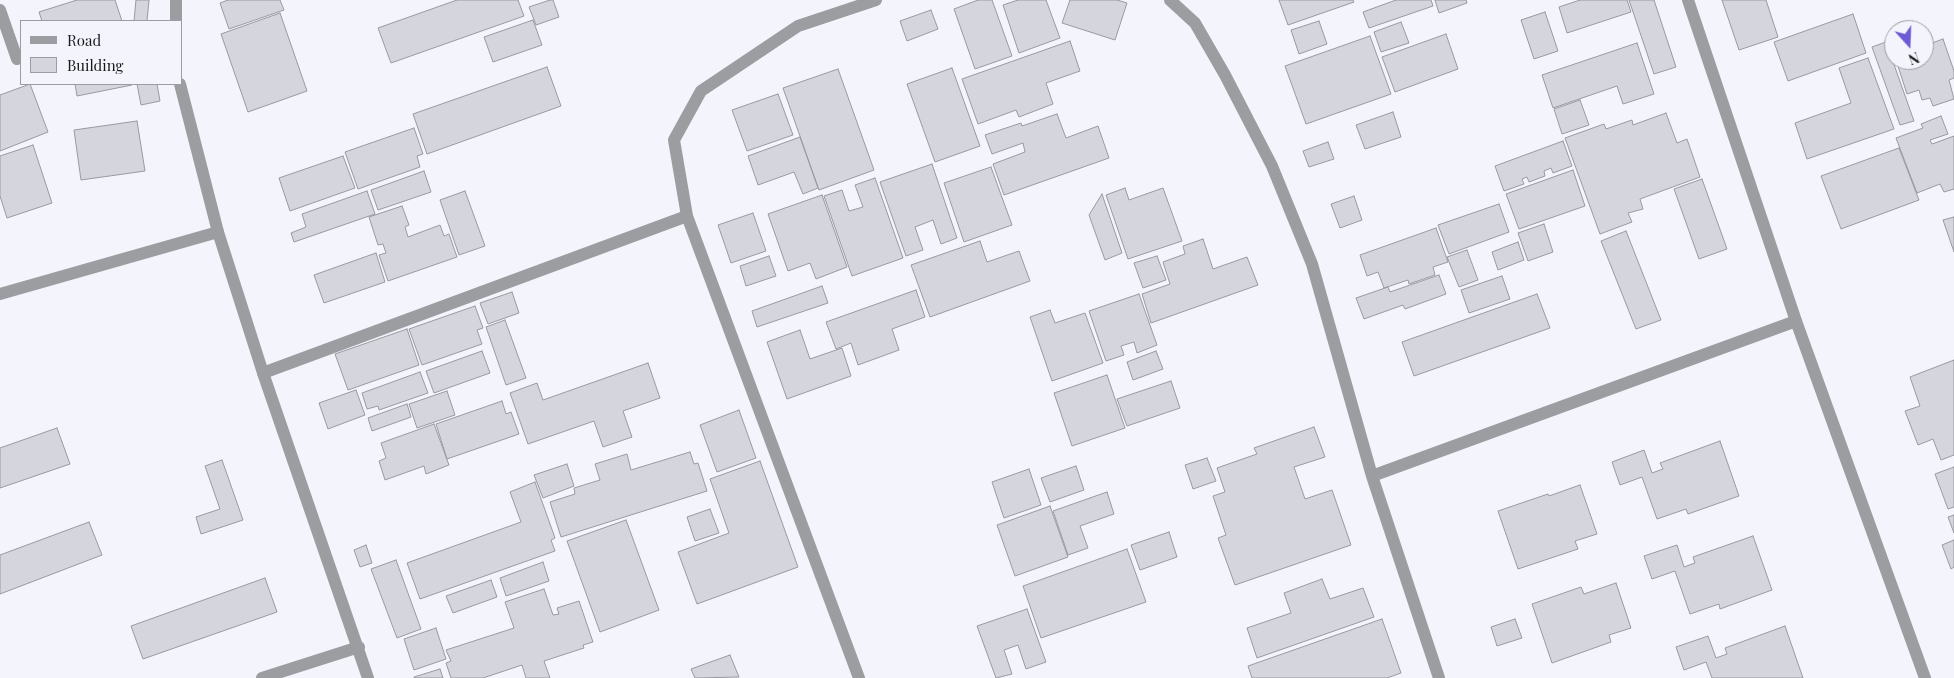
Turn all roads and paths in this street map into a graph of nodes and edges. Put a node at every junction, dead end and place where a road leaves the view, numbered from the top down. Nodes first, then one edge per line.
1 (176, 0) edge
2 (876, 0) edge
3 (1170, 0) edge
4 (1688, 0) edge
5 (0, 10) edge
6 (176, 20) edge
7 (17, 59) dead end
8 (180, 85) edge
9 (687, 216) junction
10 (218, 232) junction
11 (0, 294) edge
12 (1796, 321) junction
13 (263, 373) junction
14 (1372, 476) junction
15 (358, 647) junction
16 (262, 678) edge
17 (368, 678) edge
18 (859, 678) edge
19 (1440, 678) edge
20 (1925, 678) edge

1 - 6 street
2 - 9 street
3 - 14 street
4 - 12 street
5 - 7 street
8 - 10 street
9 - 13 street
9 - 18 street
10 - 11 street
10 - 13 street
12 - 14 street
12 - 20 street
13 - 15 street
14 - 19 street
15 - 16 street
15 - 17 street

